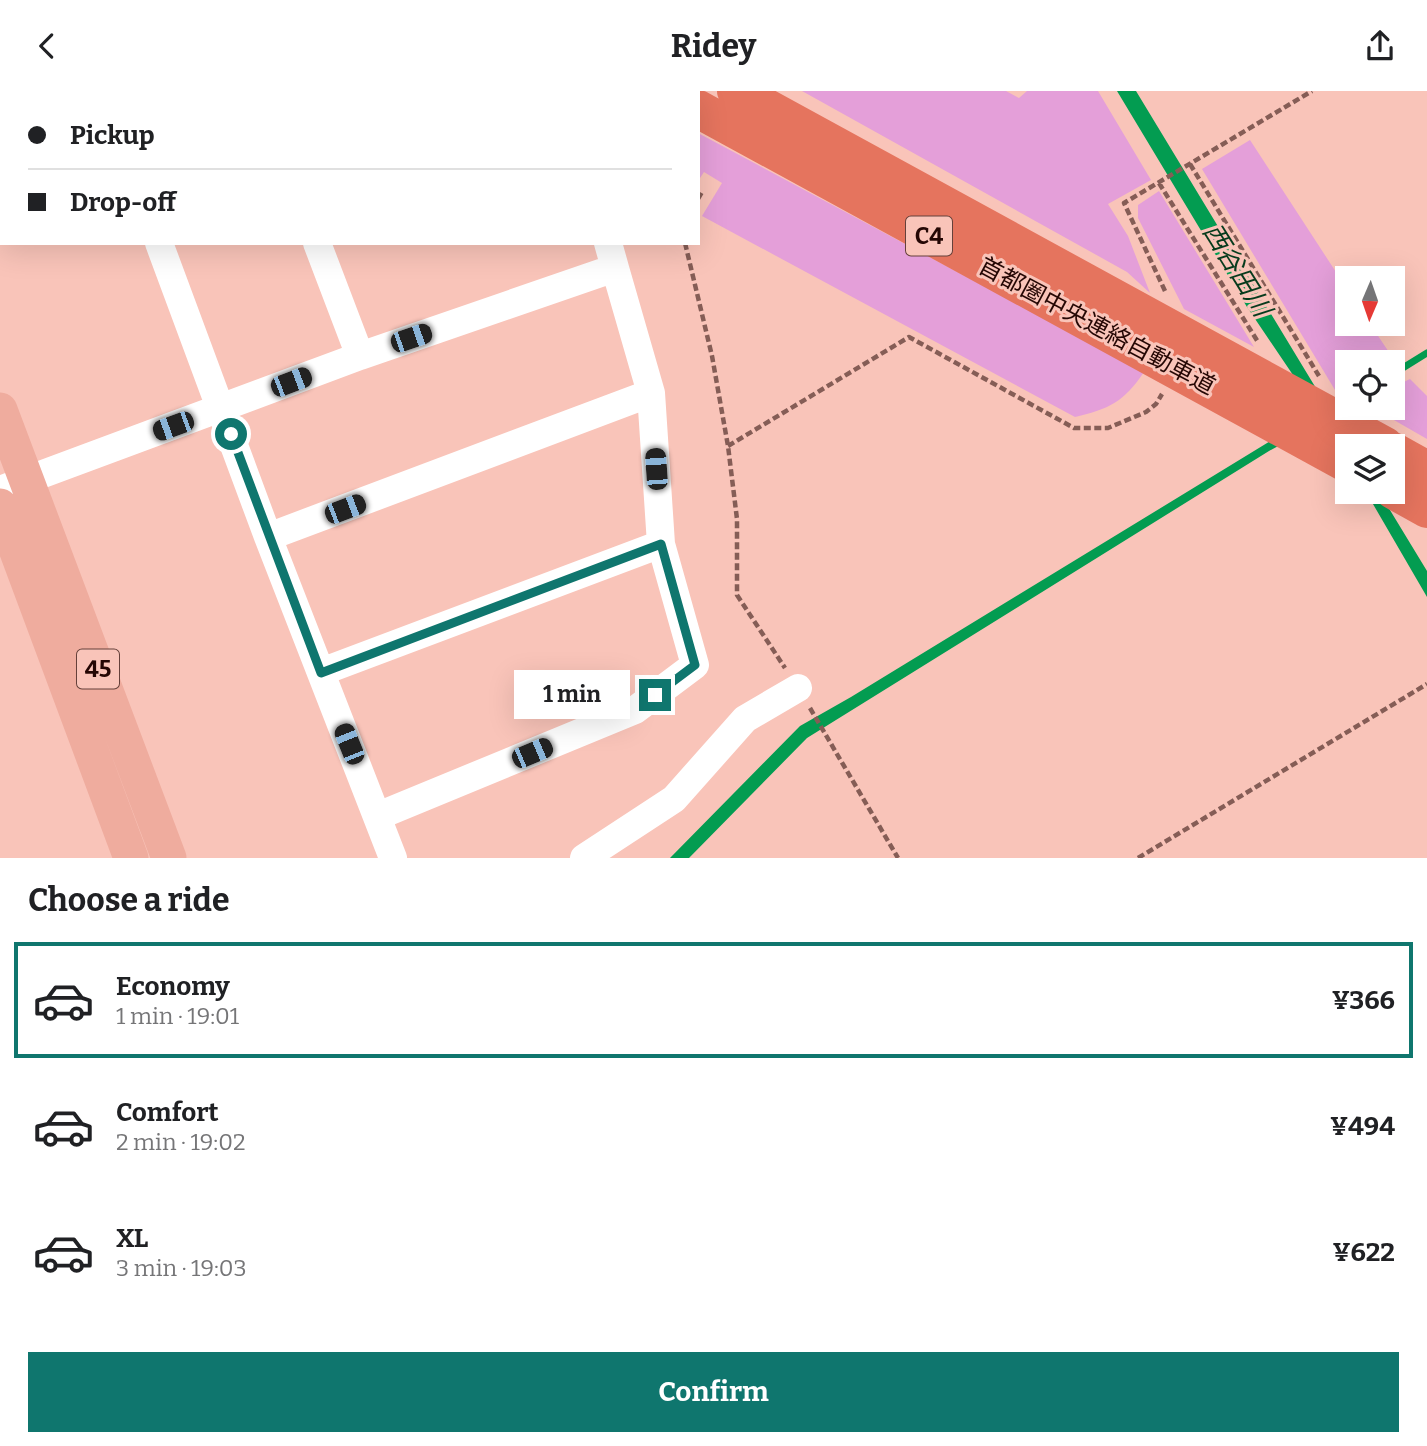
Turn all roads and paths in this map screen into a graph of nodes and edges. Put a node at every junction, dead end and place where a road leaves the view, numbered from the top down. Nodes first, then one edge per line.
1 (736, 91) edge
2 (1312, 91) edge
3 (700, 110) edge
4 (1190, 164) junction
5 (1158, 183) junction
6 (702, 192) dead end
7 (700, 196) edge
8 (160, 245) edge
9 (318, 245) edge
10 (685, 245) edge
11 (611, 255) edge
12 (1170, 302) dead end
13 (1261, 348) dead end
14 (360, 356) junction
15 (1164, 373) junction
16 (1325, 386) dead end
17 (651, 393) junction
18 (221, 408) junction
19 (0, 409) edge
20 (1363, 434) edge
21 (728, 446) junction
22 (1335, 458) edge
23 (1405, 458) edge
24 (1427, 470) edge
25 (13, 485) edge
26 (1405, 497) edge
27 (0, 506) edge
28 (1427, 509) edge
29 (268, 537) junction
30 (661, 544) junction
31 (321, 673) junction
32 (1427, 684) edge
33 (797, 688) junction
34 (378, 816) junction
35 (131, 858) edge
36 (169, 858) edge
37 (393, 858) edge
38 (584, 858) edge
39 (898, 858) edge
40 (1138, 858) edge

1 - 20 highway, 首都圏中央連絡自動車道 / C4
2 - 4 path
3 - 15 highway, 首都圏中央連絡自動車道 / C4
4 - 5 path
4 - 16 path
5 - 12 path
5 - 13 path
6 - 7 path
8 - 18 street
9 - 14 street
10 - 21 path
11 - 14 street
11 - 17 street
14 - 18 street
15 - 21 path
15 - 22 highway, 首都圏中央連絡自動車道 / C4
17 - 29 street
17 - 30 street
18 - 25 street
18 - 29 street
19 - 25 main road, 45
21 - 33 path
23 - 24 highway
25 - 36 main road, 45
26 - 28 highway
27 - 35 main road, 45
29 - 31 street
30 - 31 street
30 - 34 street
31 - 34 street
32 - 40 path
33 - 38 street
33 - 39 path
34 - 37 street

